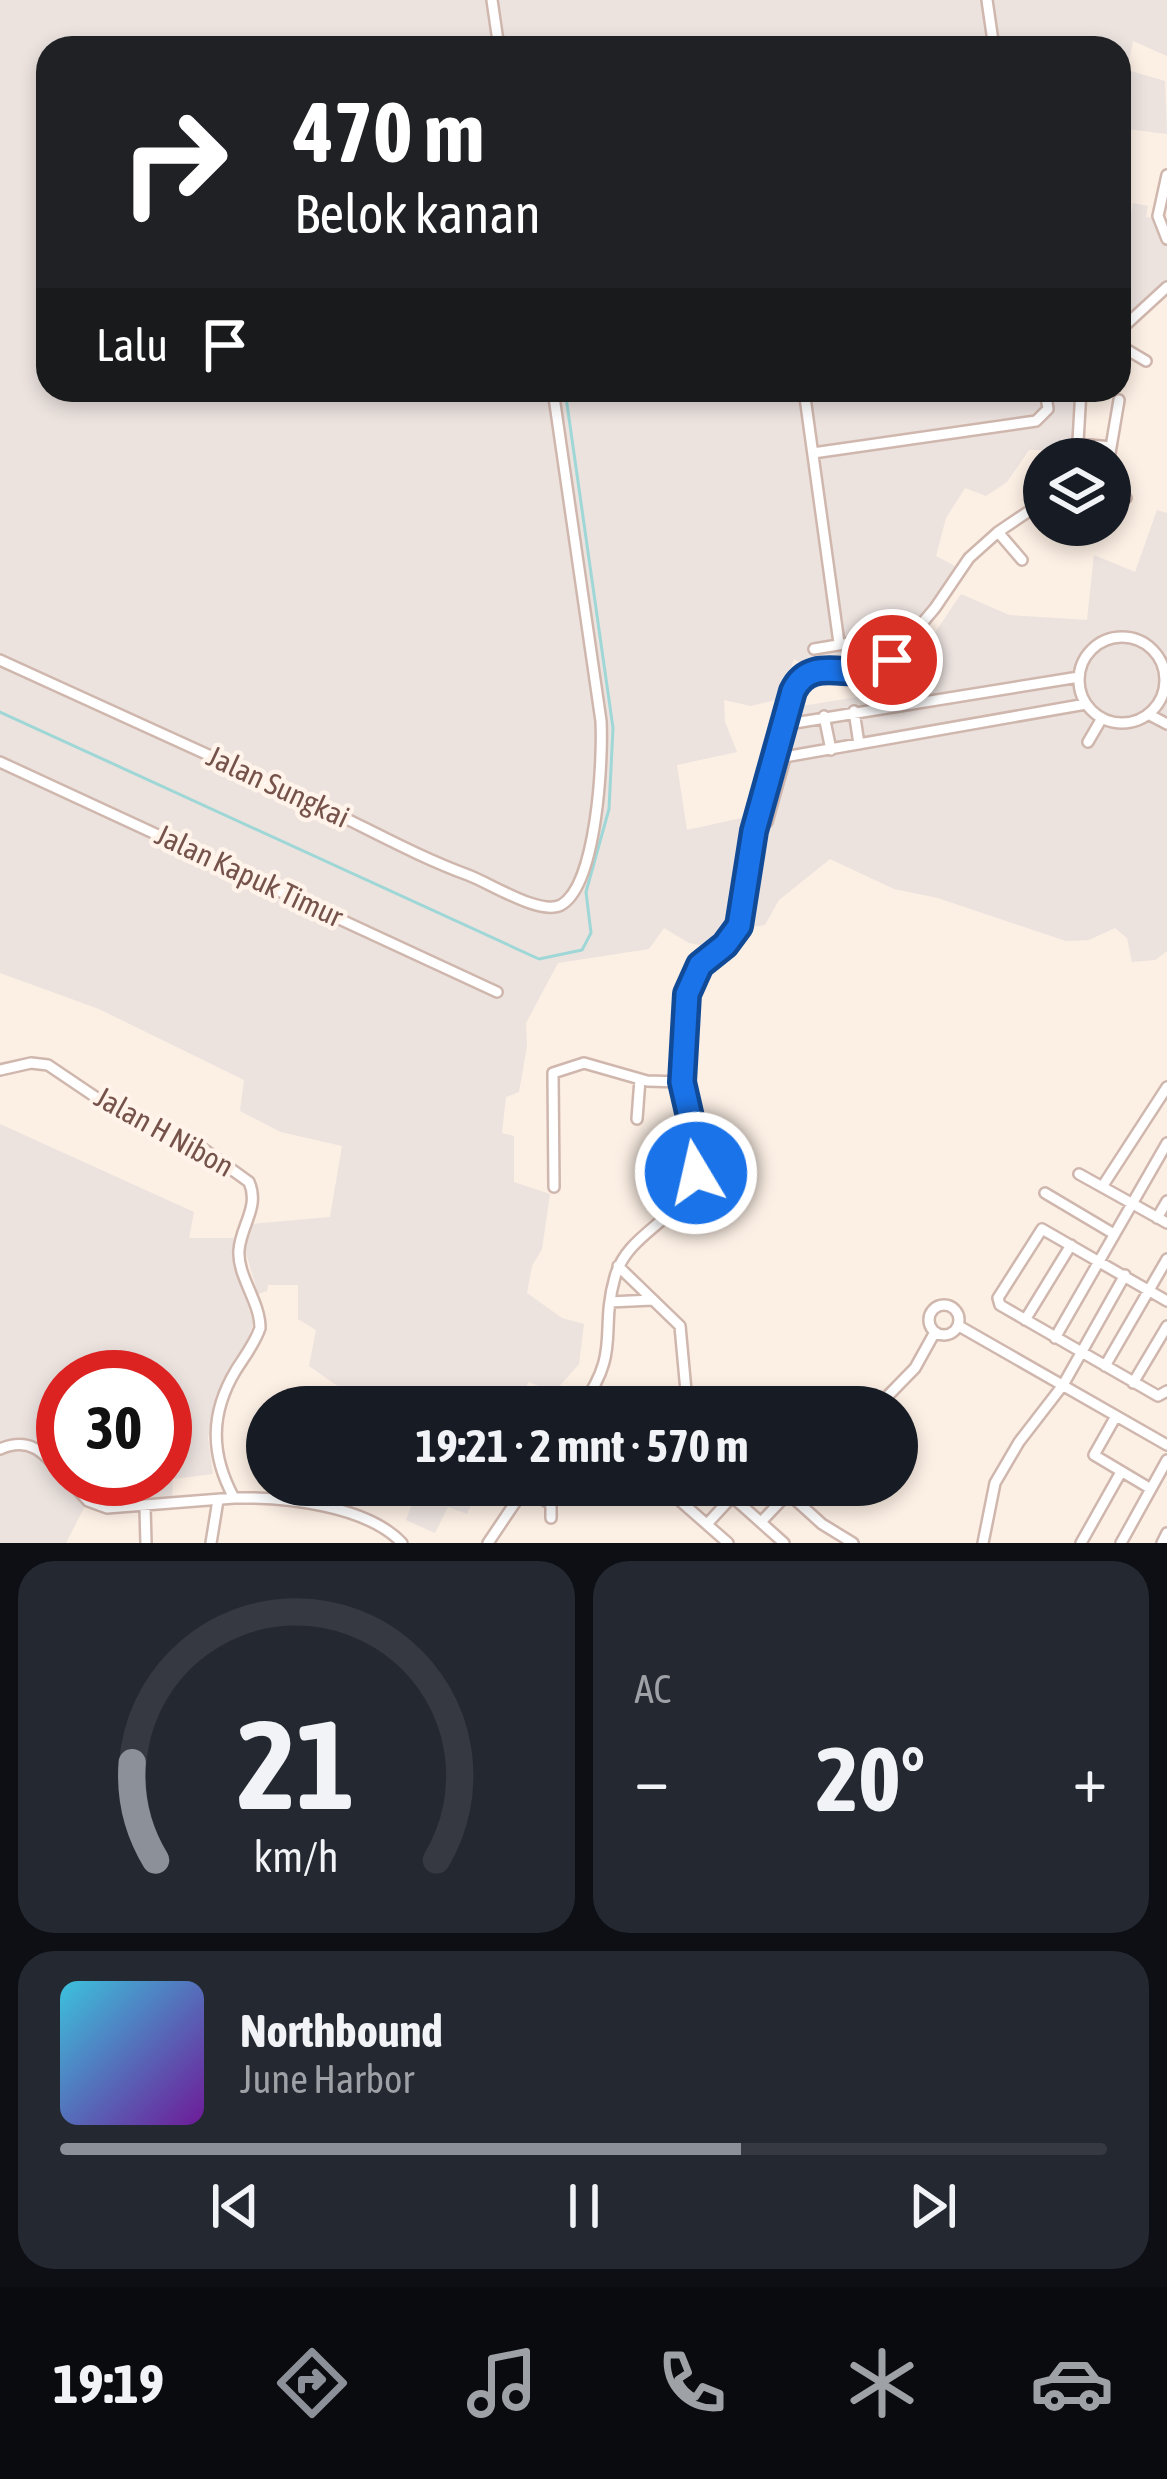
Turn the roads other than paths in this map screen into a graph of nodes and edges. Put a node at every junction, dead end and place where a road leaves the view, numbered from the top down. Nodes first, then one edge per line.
1 (492, 0) edge
2 (987, 0) edge
3 (497, 36) edge
4 (992, 36) edge
5 (1167, 175) edge
6 (1167, 239) edge
7 (1167, 287) edge
8 (1131, 320) edge
9 (1131, 353) edge
10 (1146, 362) dead end
11 (555, 402) edge
12 (806, 402) edge
13 (1047, 402) edge
14 (1081, 402) edge
15 (1119, 402) edge
16 (1079, 438) edge
17 (1113, 438) edge
18 (813, 454) junction
19 (1023, 515) edge
20 (998, 532) junction
21 (1022, 560) dead end
22 (868, 640) dead end
23 (839, 644) junction
24 (814, 649) dead end
25 (0, 660) edge
26 (1079, 677) junction
27 (1165, 691) edge
28 (1086, 704) junction
29 (854, 711) junction
30 (1148, 714) junction
31 (824, 716) junction
32 (1102, 718) junction
33 (1167, 724) edge
34 (782, 725) junction
35 (1088, 742) dead end
36 (860, 745) junction
37 (831, 750) junction
38 (778, 759) junction
39 (0, 762) edge
40 (496, 992) dead end
41 (0, 1070) edge
42 (640, 1079) junction
43 (682, 1082) junction
44 (1167, 1087) edge
45 (637, 1119) dead end
46 (1167, 1143) edge
47 (1079, 1174) dead end
48 (554, 1186) dead end
49 (1102, 1187) junction
50 (1045, 1193) dead end
51 (1167, 1201) edge
52 (1132, 1204) junction
53 (1162, 1221) edge
54 (1114, 1234) junction
55 (1070, 1245) junction
56 (1167, 1260) edge
57 (1099, 1261) junction
58 (618, 1267) junction
59 (1125, 1275) junction
60 (1149, 1291) junction
61 (652, 1300) junction
62 (1167, 1301) edge
63 (610, 1302) junction
64 (1025, 1320) junction
65 (958, 1326) junction
66 (1167, 1326) edge
67 (935, 1332) junction
68 (1055, 1338) junction
69 (1082, 1352) junction
70 (1106, 1366) junction
71 (1133, 1383) junction
72 (1063, 1384) junction
73 (593, 1386) edge
74 (686, 1386) edge
75 (897, 1386) edge
76 (1165, 1393) edge
77 (1115, 1416) junction
78 (1167, 1444) edge
79 (36, 1447) edge
80 (0, 1449) edge
81 (1167, 1460) edge
82 (1121, 1472) junction
83 (1151, 1489) junction
84 (234, 1498) junction
85 (218, 1500) junction
86 (100, 1506) edge
87 (513, 1506) edge
88 (550, 1506) edge
89 (686, 1506) edge
90 (724, 1506) edge
91 (742, 1506) edge
92 (774, 1506) edge
93 (805, 1506) edge
94 (146, 1507) junction
95 (551, 1518) dead end
96 (761, 1522) junction
97 (707, 1524) junction
98 (1167, 1533) edge
99 (146, 1543) edge
100 (211, 1543) edge
101 (402, 1543) edge
102 (488, 1543) edge
103 (728, 1543) edge
104 (784, 1543) edge
105 (853, 1543) edge
106 (983, 1543) edge
107 (1081, 1543) edge
108 (1121, 1543) edge
109 (1162, 1543) edge

1 - 3 street
2 - 4 street
5 - 6 street
7 - 8 street
9 - 10 street
11 - 25 street, Jalan Sungkai
12 - 18 street
13 - 18 street
14 - 16 street
15 - 17 street
18 - 23 street
19 - 20 street
20 - 21 street
20 - 34 street
22 - 23 street
23 - 24 street
26 - 27 street
26 - 28 street
26 - 29 street
27 - 30 street
28 - 32 street
28 - 36 street
29 - 31 street
29 - 36 street
30 - 32 street
30 - 33 street
31 - 34 street
31 - 37 street
32 - 35 street
34 - 38 street
36 - 37 street
37 - 38 street
38 - 43 street
39 - 40 street, Jalan Kapuk Timur
41 - 84 street, Jalan H Nibon
42 - 43 street
42 - 45 street
42 - 48 street
43 - 58 street
44 - 49 street
46 - 52 street
47 - 49 street
49 - 52 street
50 - 54 street
51 - 53 street
52 - 53 street
52 - 54 street
54 - 57 street
55 - 57 street
55 - 64 street
55 - 64 street
56 - 60 street
57 - 59 street
57 - 68 street
58 - 61 street
58 - 63 street
59 - 60 street
59 - 69 street
60 - 62 street
60 - 70 street
61 - 63 street
61 - 74 street
63 - 73 street
64 - 68 street
65 - 67 street
65 - 67 street
65 - 72 street
66 - 71 street
67 - 75 street
68 - 69 street
69 - 70 street
69 - 72 street
70 - 71 street
71 - 76 street
72 - 77 street
72 - 106 street
77 - 78 street
77 - 82 street
79 - 80 street
81 - 83 street
82 - 83 street
82 - 107 street
83 - 108 street
84 - 85 street
84 - 101 street
85 - 94 street
85 - 100 street
86 - 94 street
87 - 102 street
88 - 95 street
89 - 97 street
90 - 97 street
91 - 96 street
92 - 96 street
93 - 105 street
94 - 99 street
96 - 104 street
97 - 103 street
98 - 109 street

